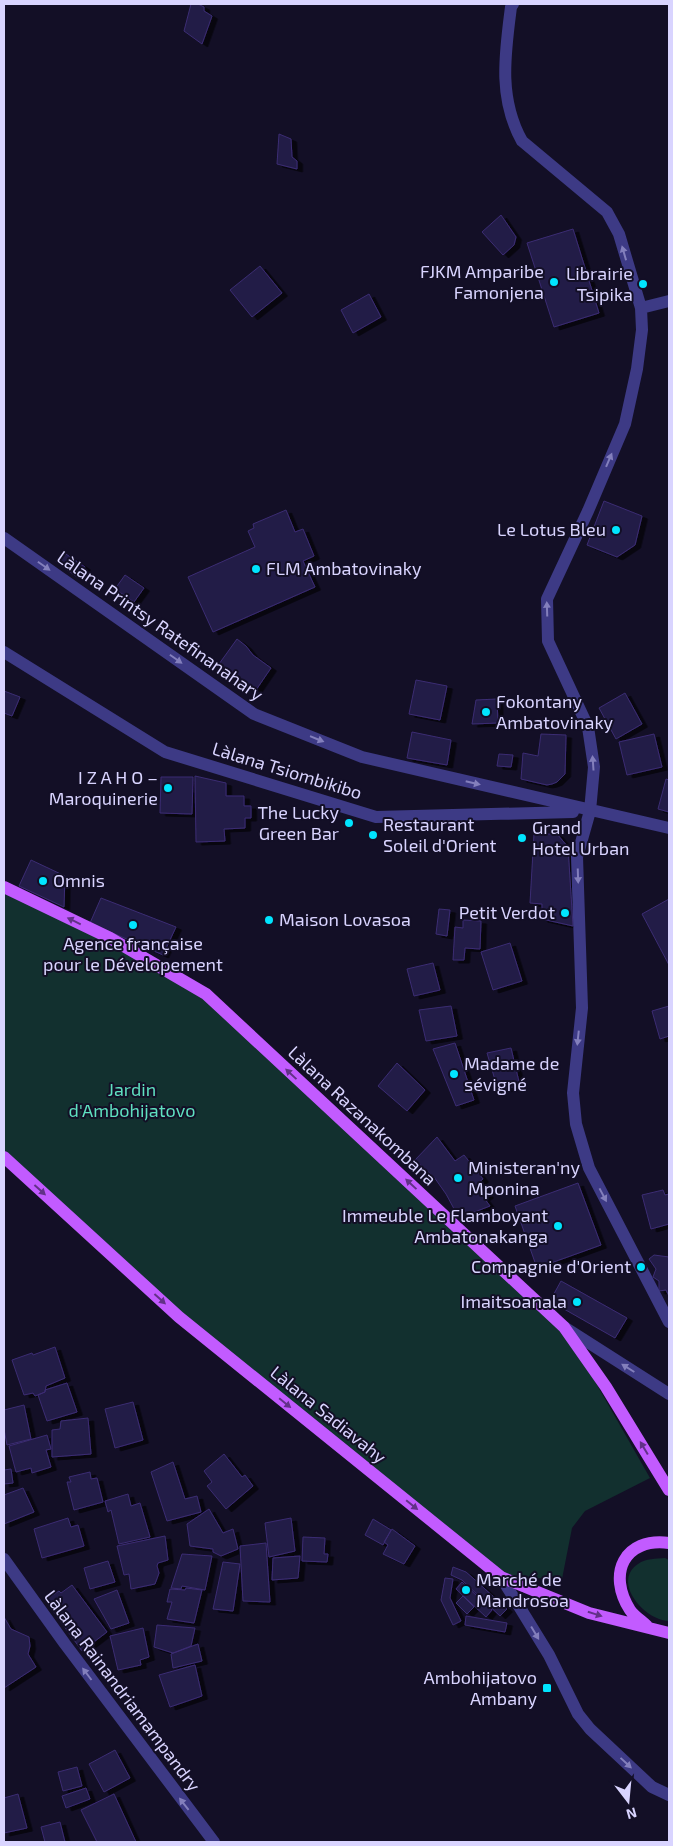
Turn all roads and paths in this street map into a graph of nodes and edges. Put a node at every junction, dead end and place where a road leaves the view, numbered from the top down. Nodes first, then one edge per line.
1 (513, 4) edge
2 (669, 301) edge
3 (641, 308) junction
4 (4, 538) edge
5 (4, 652) edge
6 (590, 811) junction
7 (669, 828) edge
8 (4, 887) edge
9 (4, 1157) edge
10 (669, 1322) edge
11 (564, 1327) junction
12 (669, 1394) edge
13 (669, 1490) edge
14 (669, 1543) edge
15 (4, 1559) edge
16 (501, 1577) junction
17 (649, 1628) junction
18 (669, 1633) edge
19 (669, 1795) edge
20 (214, 1842) edge

3 -> 1 street
2 - 3 street
6 -> 3 street
4 -> 6 street, Làlana Printsy Ratefinanahary
5 - 6 street, Làlana Tsiombikibo
6 - 7 street
6 -> 10 street
11 -> 8 main road, Làlana Razanakombana
9 -> 16 main road, Làlana Sadiavahy
12 -> 11 street
13 -> 11 main road, Làlana Razanakombana
14 - 17 main road
20 -> 15 street, Làlana Rainandriamampandry
16 -> 17 main road, Làlana Sadiavahy
16 -> 19 street
17 - 18 main road, Làlana Sadiavahy

